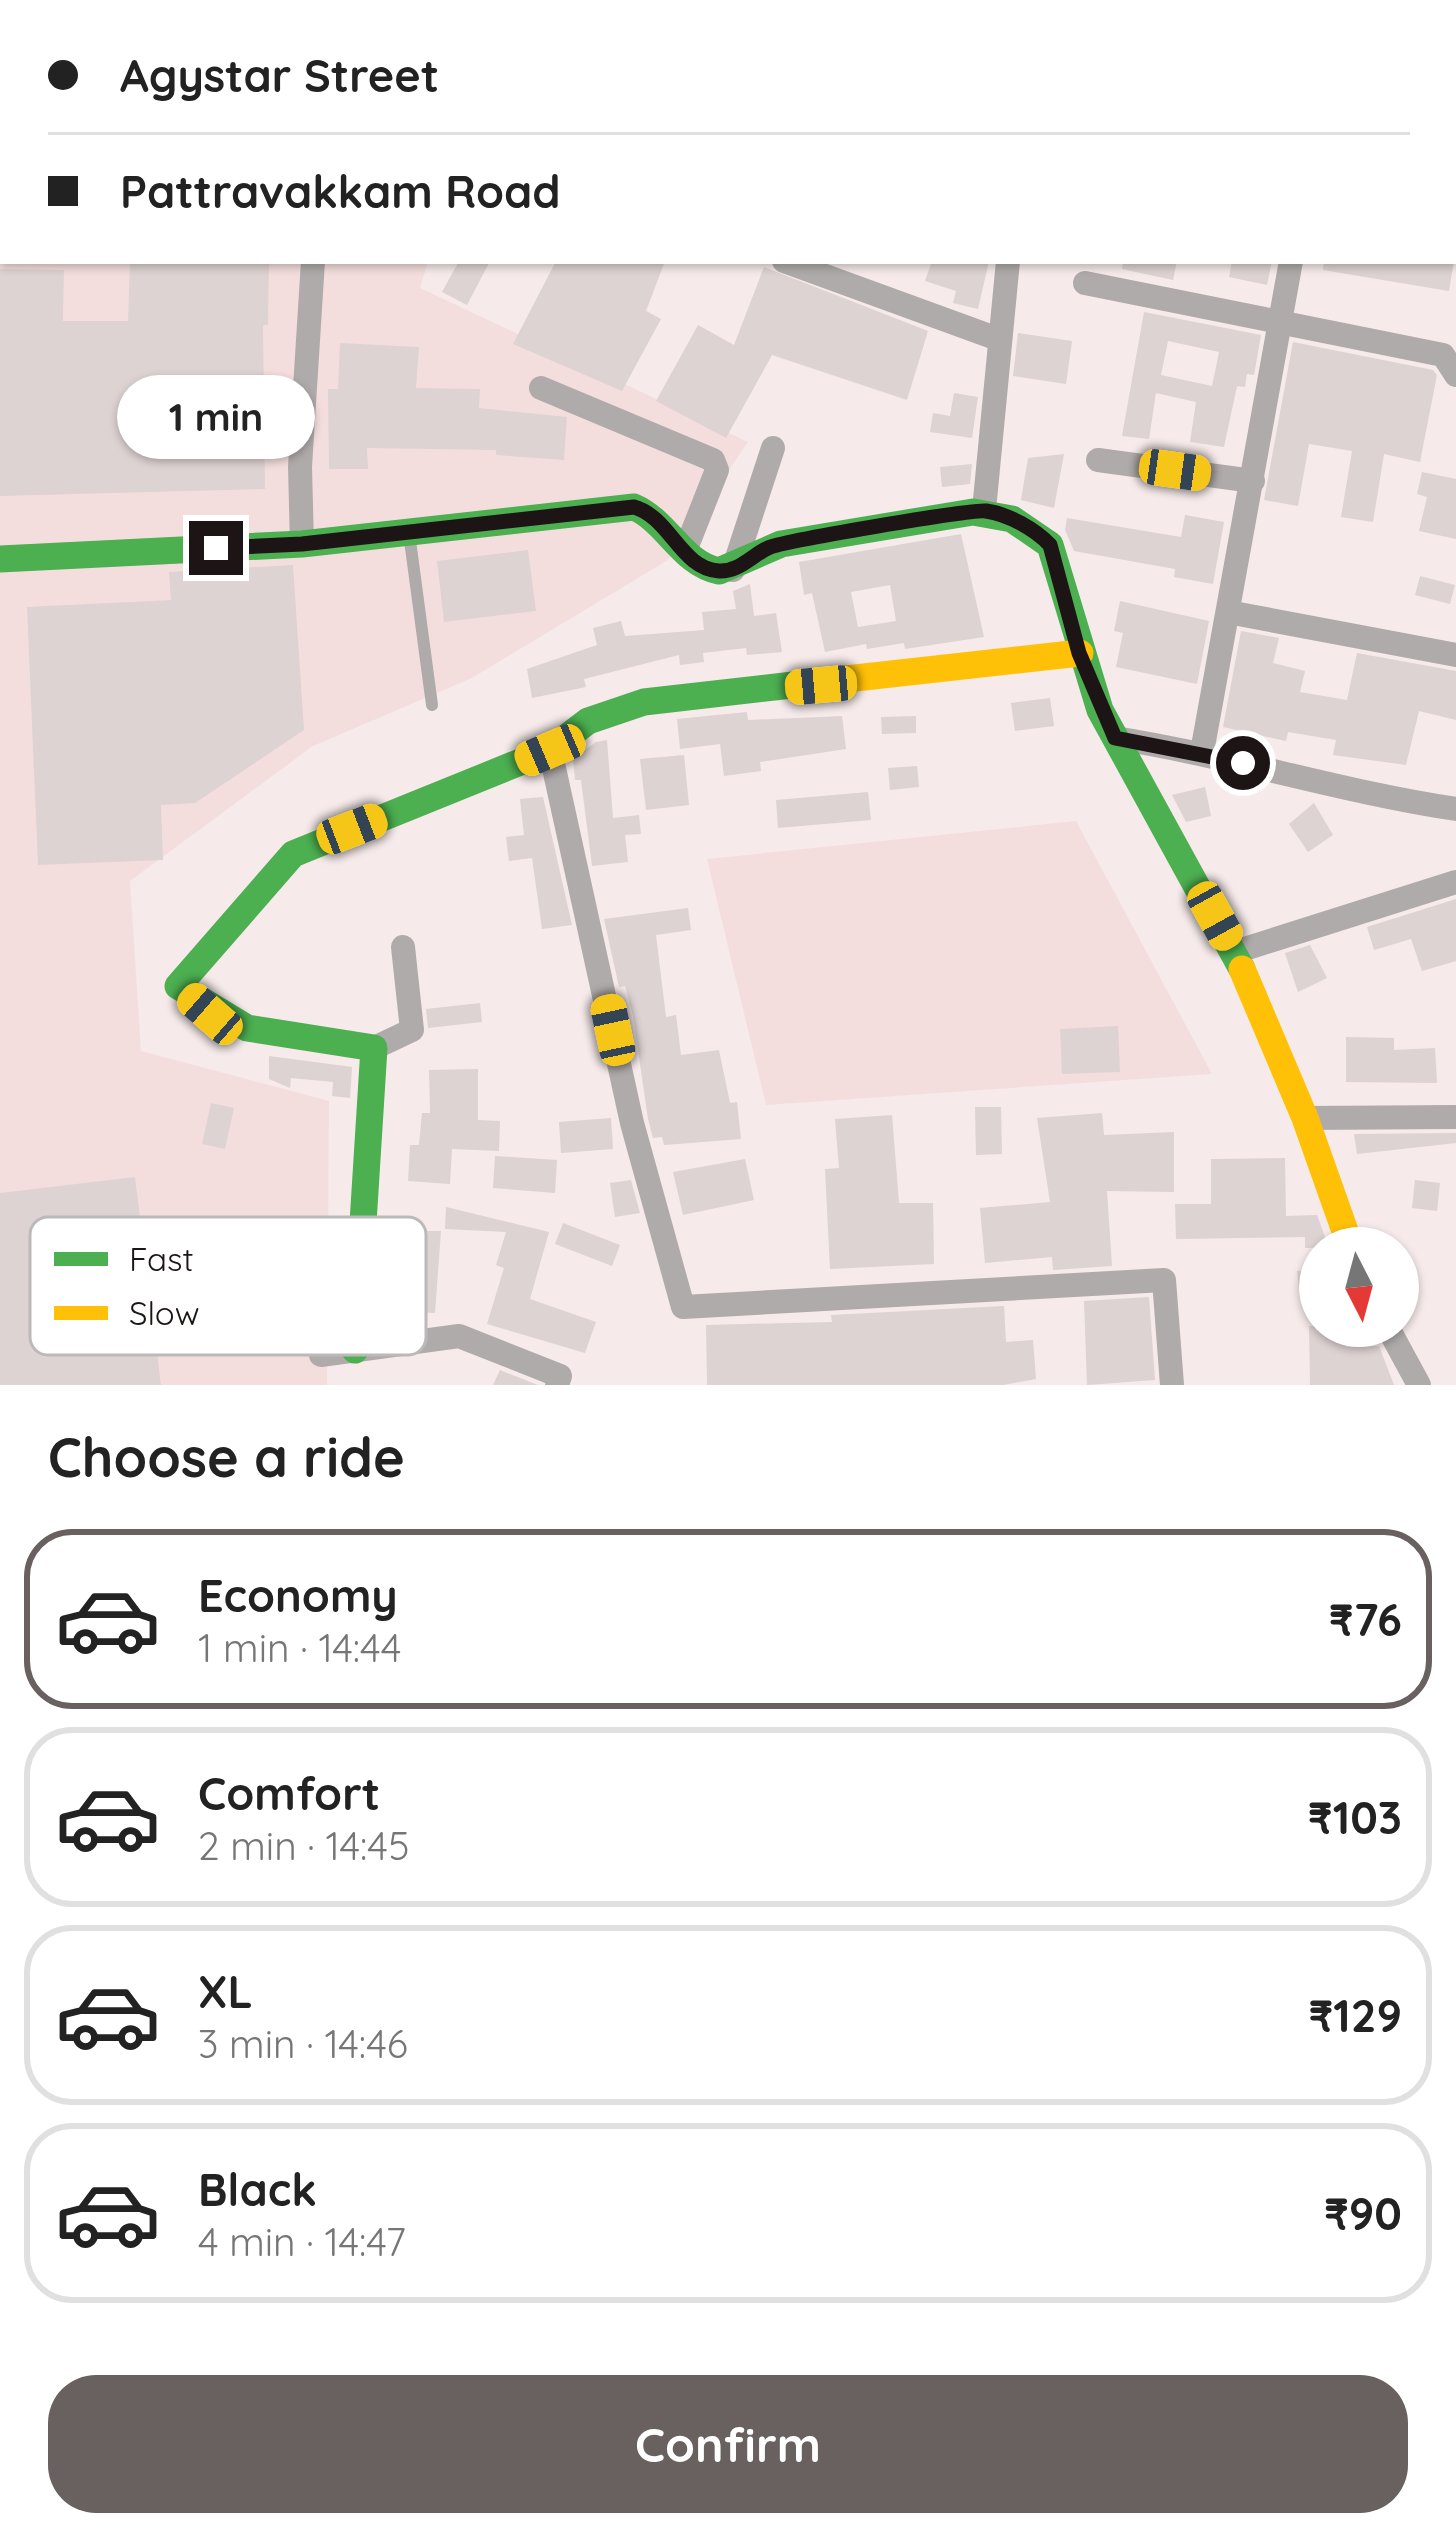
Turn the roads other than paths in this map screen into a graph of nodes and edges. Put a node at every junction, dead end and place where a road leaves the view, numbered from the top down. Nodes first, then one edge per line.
1 (313, 264) edge
2 (792, 264) edge
3 (1008, 264) edge
4 (1290, 264) edge
5 (1085, 284) dead end
6 (1279, 323) junction
7 (998, 339) junction
8 (1456, 375) edge
9 (542, 388) dead end
10 (773, 448) dead end
11 (1098, 460) dead end
12 (1252, 481) junction
13 (984, 510) junction
14 (409, 532) junction
15 (302, 544) junction
16 (685, 551) junction
17 (0, 559) edge
18 (733, 570) junction
19 (1228, 612) junction
20 (1079, 653) junction
21 (1456, 655) edge
22 (432, 705) dead end
23 (1115, 738) junction
24 (550, 750) junction
25 (1202, 752) junction
26 (1456, 809) edge
27 (1456, 882) edge
28 (403, 947) dead end
29 (1235, 952) junction
30 (374, 1048) junction
31 (1456, 1117) edge
32 (1305, 1118) junction
33 (364, 1217) edge
34 (1344, 1227) edge
35 (426, 1340) edge
36 (1398, 1347) edge
37 (557, 1385) edge
38 (1172, 1385) edge
39 (1419, 1385) edge

1 - 15 street
2 - 7 street
3 - 7 street
4 - 6 street
5 - 6 street
6 - 8 street
6 - 12 street
7 - 13 street
9 - 16 street
10 - 18 street
11 - 12 street
12 - 19 street
13 - 18 street
13 - 20 street
14 - 15 street
14 - 16 street
14 - 22 lane
15 - 17 street
16 - 18 street
19 - 21 street
19 - 25 street
20 - 23 street
20 - 24 street
23 - 25 street
23 - 29 street
24 - 30 street
24 - 38 street
25 - 26 street
27 - 29 street
28 - 30 street
29 - 32 street
30 - 33 street
31 - 32 street
32 - 34 street
35 - 37 street
36 - 39 street

